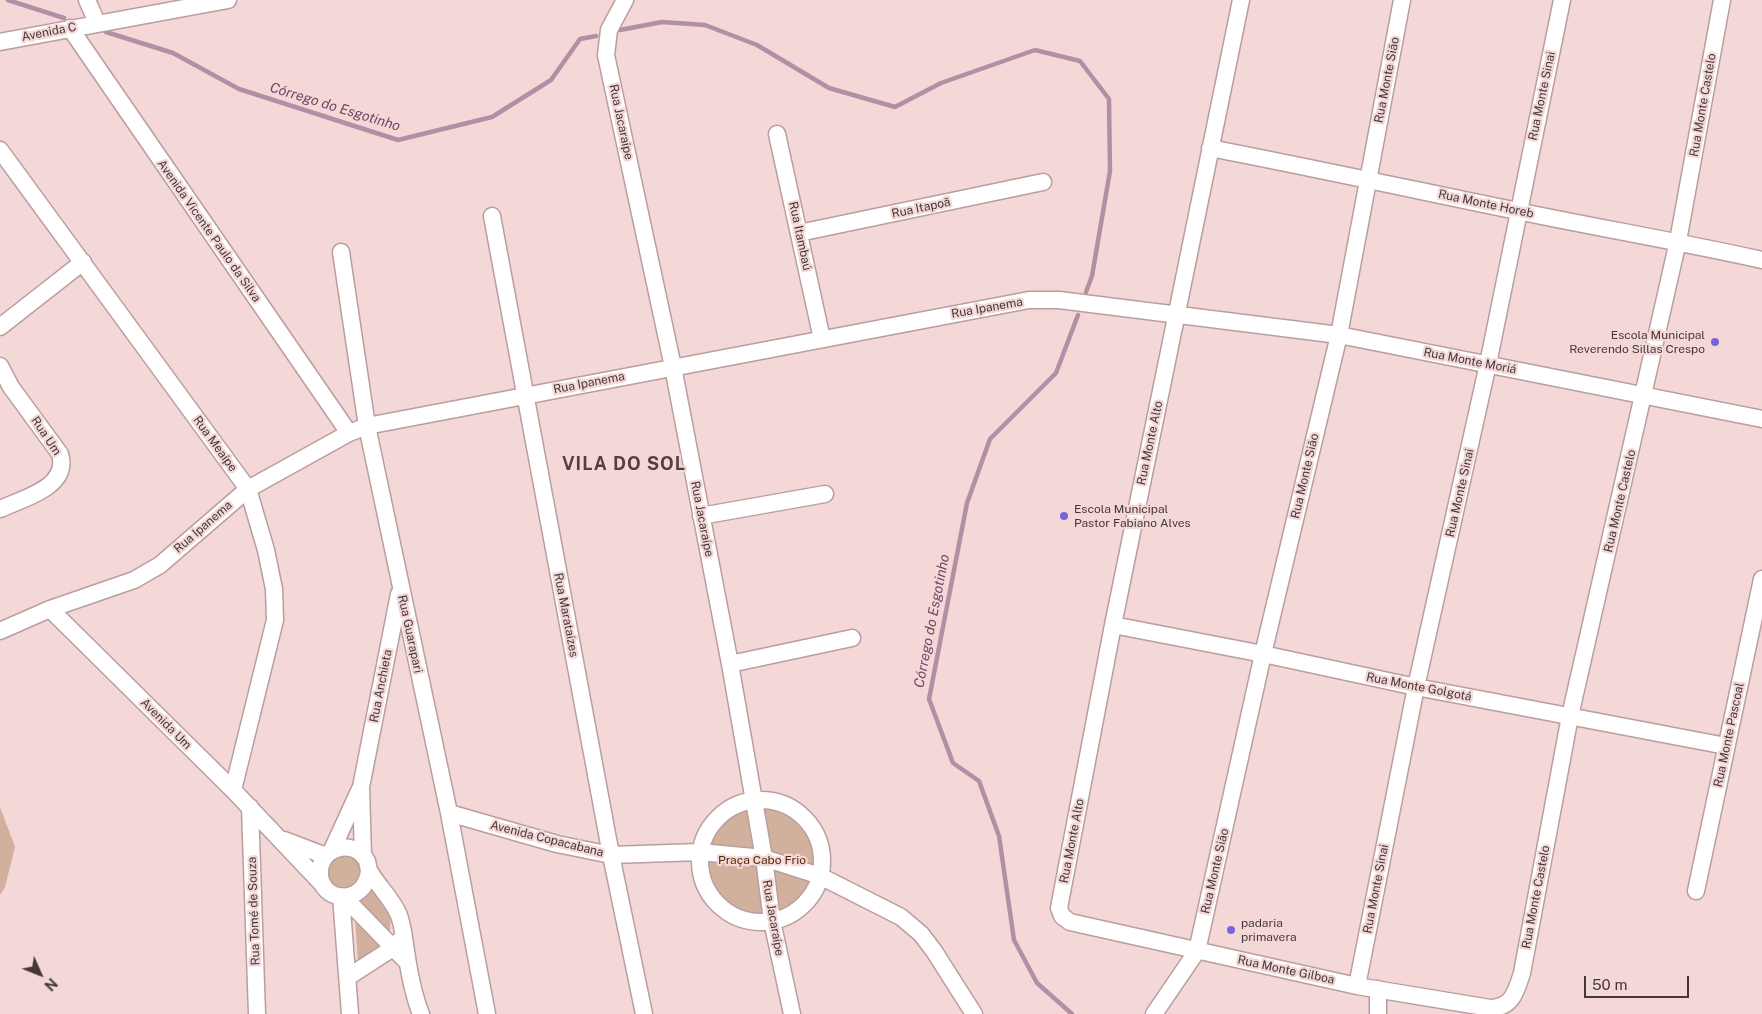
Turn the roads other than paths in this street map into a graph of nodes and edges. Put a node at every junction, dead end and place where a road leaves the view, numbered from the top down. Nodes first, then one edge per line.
1 (87, 0) edge
2 (228, 0) edge
3 (625, 0) edge
4 (1241, 0) edge
5 (1402, 0) edge
6 (1562, 0) edge
7 (1722, 0) edge
8 (197, 3) edge
9 (98, 23) junction
10 (70, 28) junction
11 (0, 42) edge
12 (777, 134) dead end
13 (1210, 148) junction
14 (0, 150) edge
15 (1368, 178) junction
16 (1043, 182) dead end
17 (1518, 211) junction
18 (492, 216) dead end
19 (799, 234) junction
20 (1678, 241) junction
21 (341, 252) dead end
22 (1762, 260) edge
23 (83, 262) junction
24 (1177, 316) junction
25 (0, 327) edge
26 (1339, 335) junction
27 (822, 338) junction
28 (1488, 364) junction
29 (0, 366) edge
30 (673, 367) junction
31 (1644, 395) junction
32 (524, 396) junction
33 (1762, 419) edge
34 (367, 426) junction
35 (349, 433) junction
36 (248, 489) junction
37 (825, 494) dead end
38 (0, 509) edge
39 (701, 516) junction
40 (1762, 579) edge
41 (400, 586) junction
42 (50, 609) junction
43 (1113, 625) junction
44 (0, 631) edge
45 (852, 638) dead end
46 (1263, 654) junction
47 (730, 664) junction
48 (1416, 687) junction
49 (1570, 716) junction
50 (1726, 746) junction
51 (361, 787) junction
52 (233, 790) junction
53 (753, 800) junction
54 (250, 807) junction
55 (449, 814) junction
56 (282, 839) junction
57 (700, 852) junction
58 (329, 853) junction
59 (611, 855) junction
60 (764, 858) junction
61 (366, 863) junction
62 (820, 876) junction
63 (324, 886) junction
64 (1696, 891) dead end
65 (342, 897) junction
66 (1062, 916) joint
67 (772, 921) junction
68 (398, 942) junction
69 (1197, 951) junction
70 (348, 977) junction
71 (1357, 986) junction
72 (1378, 989) junction
73 (1511, 1000) joint
74 (1488, 1011) edge
75 (257, 1014) edge
76 (350, 1014) edge
77 (421, 1014) edge
78 (487, 1014) edge
79 (644, 1014) edge
80 (792, 1014) edge
81 (974, 1014) edge
82 (1154, 1014) edge
83 (1378, 1014) edge

1 - 9 street
2 - 8 street, Avenida C
3 - 30 street, Rua Jacaraípe
4 - 13 street, Rua Monte Alto
5 - 15 street, Rua Monte Sião
6 - 17 street, Rua Monte Sinai
7 - 20 street, Rua Monte Castelo
8 - 9 street, Avenida C
9 - 10 street, Avenida C
10 - 11 street, Avenida C
10 - 35 street, Avenida Vicente Paulo da Silva
12 - 19 street, Rua Itambaú
13 - 15 street, Rua Monte Horeb
13 - 24 street, Rua Monte Alto
14 - 23 street, Rua Meaípe
15 - 17 street, Rua Monte Horeb
15 - 26 street, Rua Monte Sião
16 - 19 street, Rua Itapoã
17 - 20 street, Rua Monte Horeb
17 - 28 street, Rua Monte Sinai
18 - 32 street, Rua Marataízes
19 - 27 street, Rua Itambaú
20 - 22 street, Rua Monte Horeb
20 - 31 street, Rua Monte Castelo
21 - 34 street, Rua Guarapari
23 - 25 street
23 - 36 street, Rua Meaípe
24 - 26 street, Rua Monte Moriá
24 - 27 street, Rua Ipanema
24 - 43 street, Rua Monte Alto
26 - 28 street, Rua Monte Moriá
26 - 46 street, Rua Monte Sião
27 - 30 street, Rua Ipanema
28 - 31 street, Rua Monte Moriá
28 - 48 street, Rua Monte Sinai
29 - 38 street, Rua Um
30 - 32 street, Rua Ipanema
30 - 39 street, Rua Jacaraípe
31 - 33 street, Rua Monte Moriá
31 - 49 street, Rua Monte Castelo
32 - 34 street, Rua Ipanema
32 - 59 street, Rua Marataízes
34 - 35 street, Rua Ipanema
34 - 41 street, Rua Guarapari
35 - 36 street, Rua Ipanema
36 - 42 street, Rua Ipanema
36 - 52 street, Rua Meaípe
37 - 39 street
39 - 47 street, Rua Jacaraípe
40 - 50 street, Rua Monte Pascoal
41 - 51 street, Rua Anchieta
41 - 55 street, Rua Guarapari
42 - 44 street, Rua Ipanema
42 - 52 street, Avenida Um
43 - 46 street, Rua Monte Golgotá
43 - 66 street, Rua Monte Alto
45 - 47 street
46 - 48 street, Rua Monte Golgotá
46 - 69 street, Rua Monte Sião
47 - 53 street, Rua Jacaraípe
48 - 49 street, Rua Monte Golgotá
48 - 71 street, Rua Monte Sinai
49 - 50 street, Rua Monte Golgotá
49 - 73 street, Rua Monte Castelo
50 - 64 street, Rua Monte Pascoal
51 - 58 street, Rua Anchieta
51 - 61 street, Rua Anchieta
52 - 54 street, Avenida Um
53 - 57 street
53 - 60 street, Rua Jacaraípe
53 - 62 street
54 - 56 street, Avenida Um
54 - 75 street, Rua Tomé de Souza
55 - 59 street, Avenida Copacabana
55 - 78 street, Rua Guarapari
56 - 58 street, Avenida Um
56 - 63 street, Avenida Um
57 - 59 street, Avenida Copacabana
57 - 60 street, Avenida Copacabana
57 - 67 street
58 - 61 street
58 - 63 street
59 - 79 street, Rua Marataízes
60 - 62 street, Avenida Copacabana
60 - 67 street, Rua Jacaraípe
61 - 65 street
61 - 68 street
62 - 67 street
62 - 81 street, Avenida Copacabana
63 - 65 street
65 - 68 street
65 - 70 street
66 - 69 street, Rua Monte Gilboa
67 - 80 street, Rua Jacaraípe
68 - 70 street
68 - 77 street
69 - 71 street, Rua Monte Gilboa
69 - 82 street
70 - 76 street
71 - 72 street, Rua Monte Gilboa
72 - 74 street, Rua Monte Gilboa
72 - 83 street
73 - 74 street, Rua Monte Gilboa

